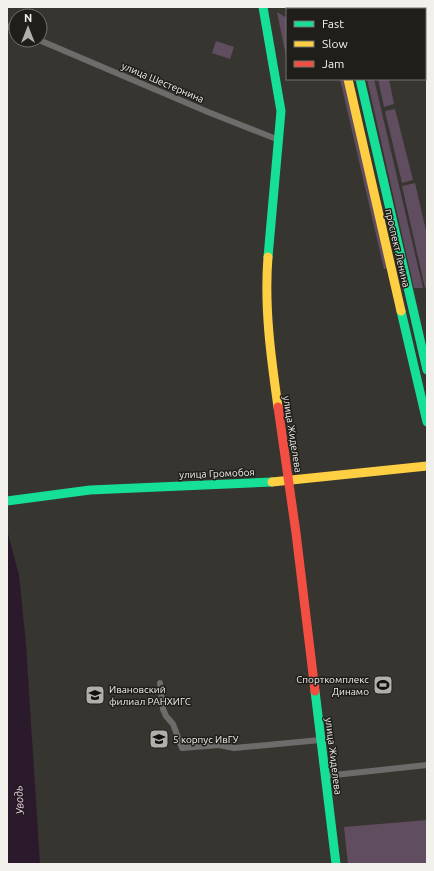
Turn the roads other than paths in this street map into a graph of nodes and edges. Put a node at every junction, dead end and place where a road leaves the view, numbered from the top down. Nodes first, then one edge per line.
1 (263, 7) edge
2 (48, 44) edge
3 (348, 80) edge
4 (360, 80) edge
5 (279, 140) junction
6 (427, 370) edge
7 (427, 422) edge
8 (427, 466) edge
9 (289, 481) junction
10 (8, 501) edge
11 (160, 683) dead end
12 (320, 740) junction
13 (427, 765) edge
14 (325, 776) junction
15 (336, 864) edge

1 - 5 main road, улица Жиделева
2 - 5 street, улица Шестернина
3 - 7 main road, проспект Ленина
4 - 6 main road, проспект Ленина
5 - 9 main road, улица Жиделева
8 - 9 main road, улица Громобоя
9 - 10 main road, улица Громобоя
9 - 12 main road, улица Жиделева
11 - 12 street
12 - 14 main road, улица Жиделева
13 - 14 street
14 - 15 main road, улица Жиделева

